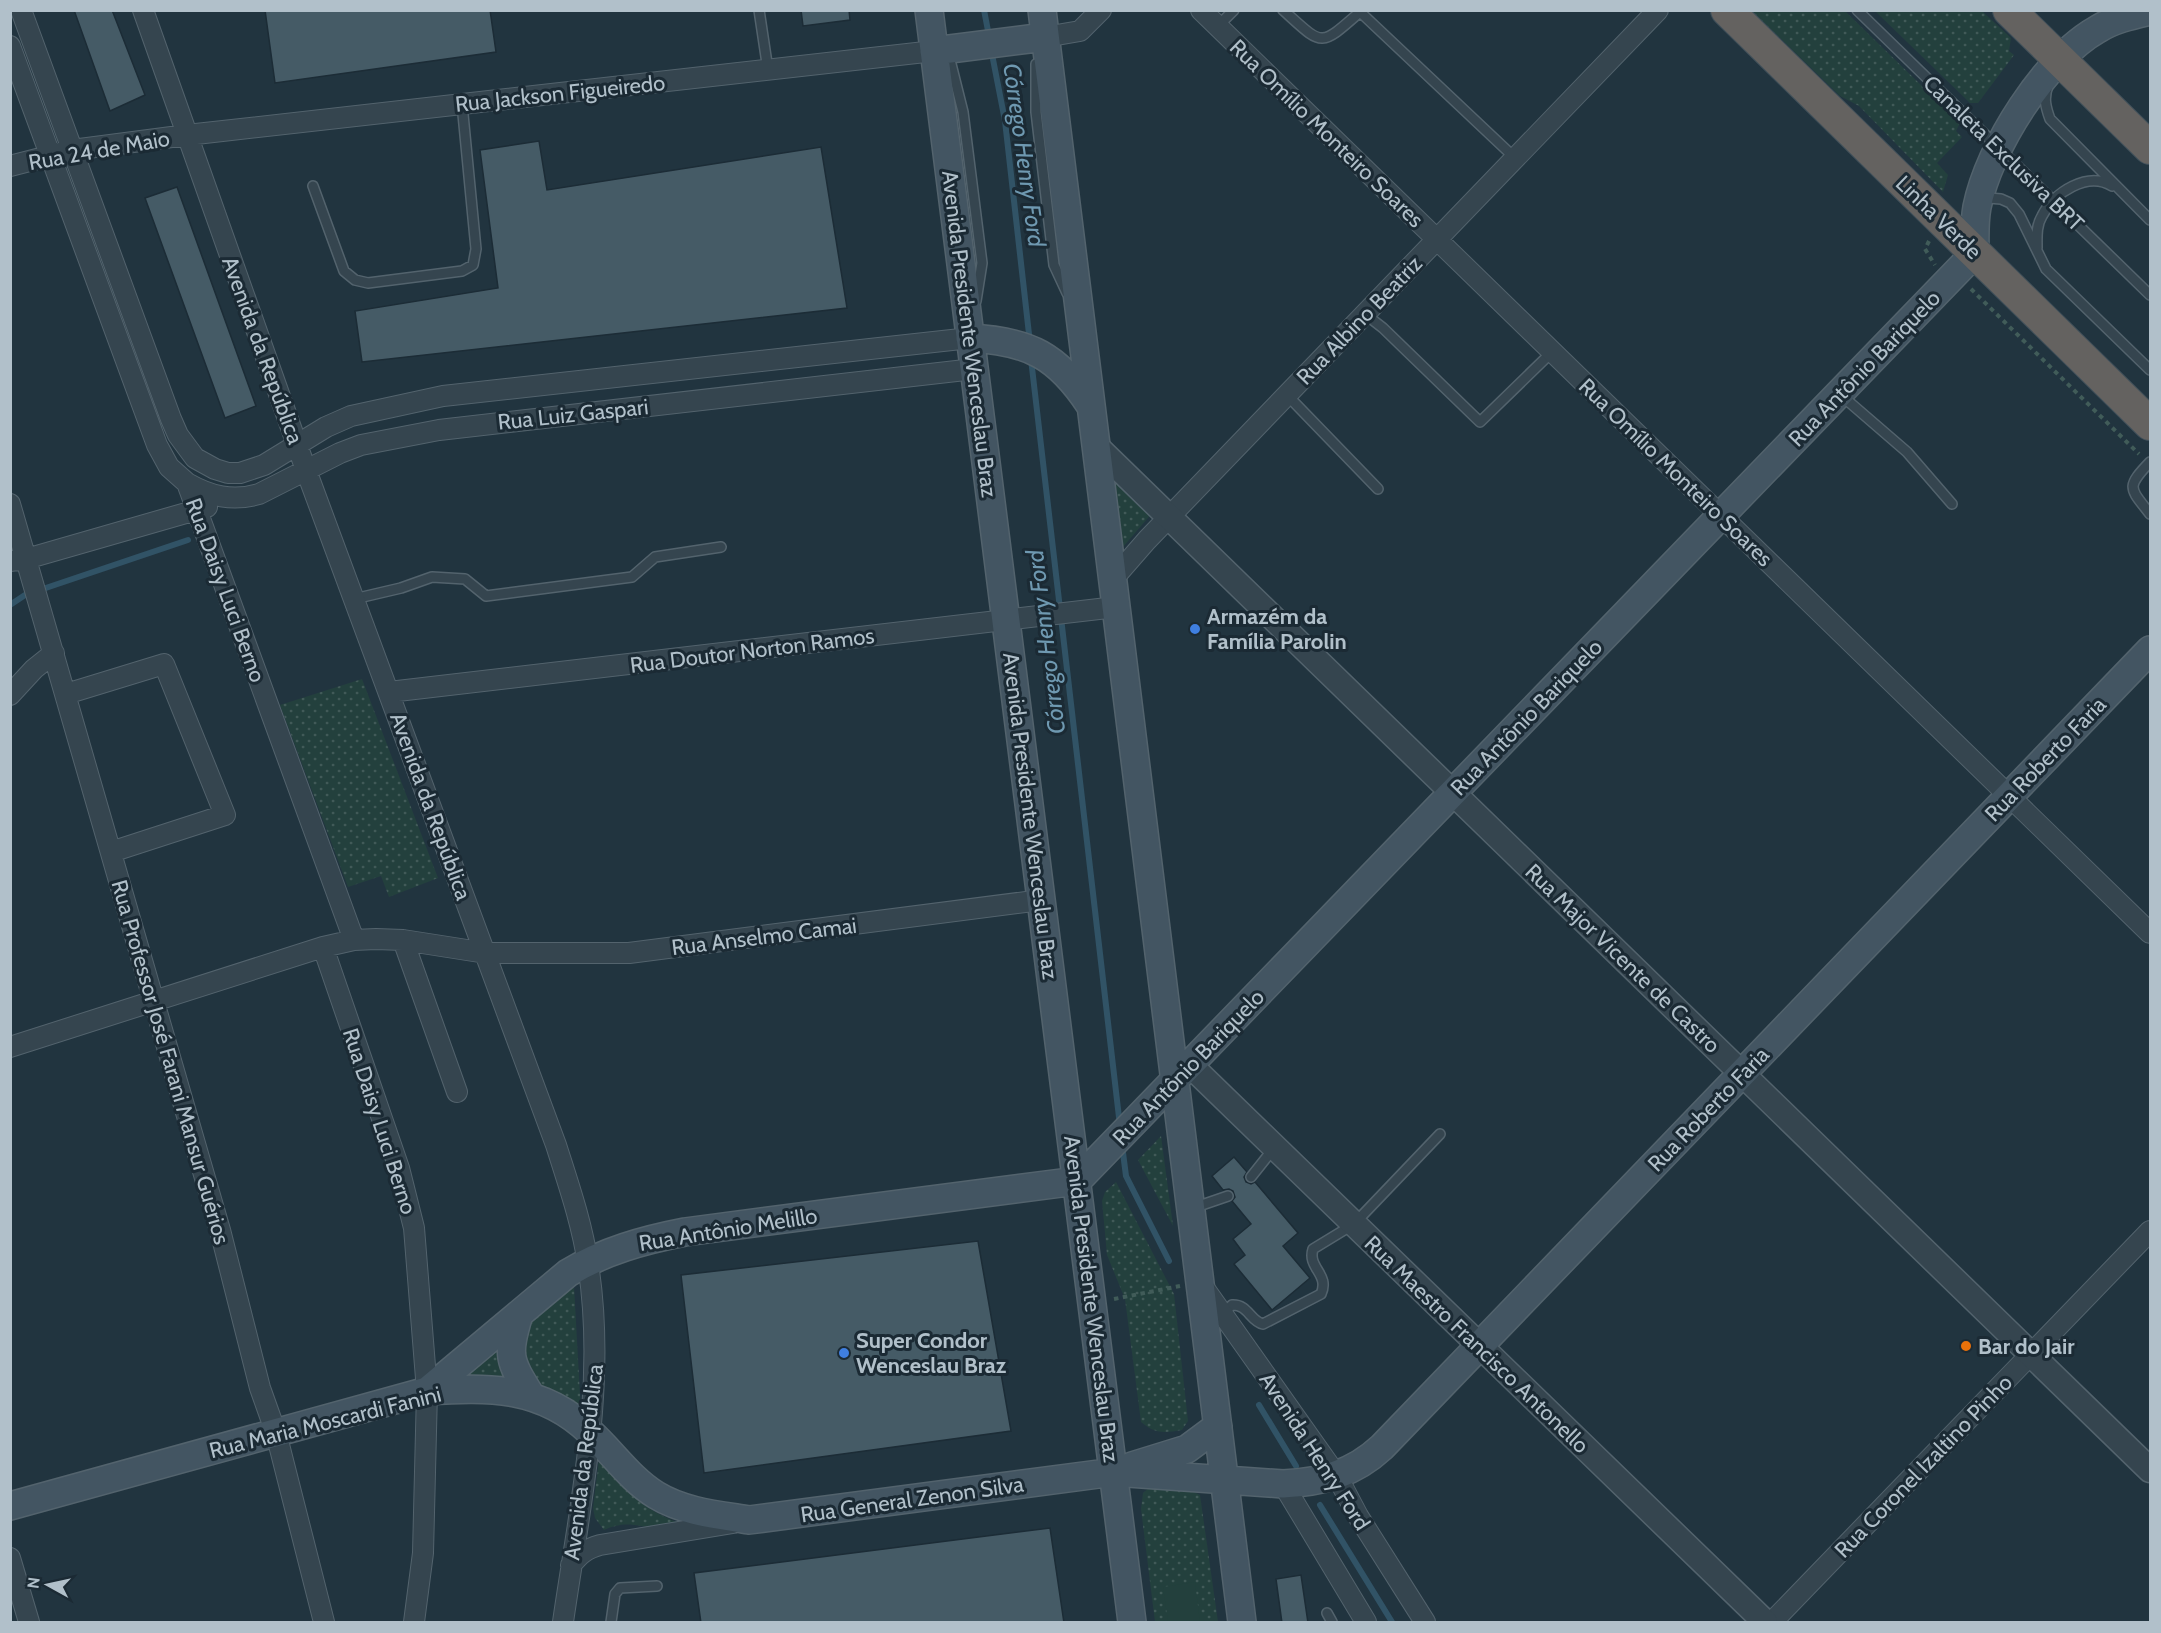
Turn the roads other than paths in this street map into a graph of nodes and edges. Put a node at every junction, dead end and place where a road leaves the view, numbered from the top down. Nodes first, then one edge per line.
1 (21, 10) edge
2 (143, 10) edge
3 (759, 10) edge
4 (929, 10) edge
5 (1101, 10) edge
6 (1201, 10) edge
7 (1234, 10) edge
8 (1283, 10) edge
9 (1658, 10) edge
10 (1727, 10) edge
11 (1857, 10) edge
12 (2009, 10) edge
13 (1359, 11) edge
14 (2151, 11) edge
15 (1218, 26) junction
16 (1036, 37) edge
17 (10, 46) edge
18 (945, 47) junction
19 (2060, 60) junction
20 (768, 70) junction
21 (462, 104) junction
22 (187, 135) junction
23 (1998, 147) junction
24 (2151, 148) edge
25 (72, 150) junction
26 (50, 154) junction
27 (1515, 158) junction
28 (10, 166) edge
29 (313, 186) dead end
30 (2122, 192) junction
31 (2054, 202) junction
32 (1978, 204) junction
33 (2151, 220) edge
34 (1437, 240) junction
35 (2037, 250) junction
36 (1975, 253) junction
37 (2151, 295) edge
38 (1365, 314) junction
39 (976, 338) junction
40 (1552, 352) junction
41 (974, 369) junction
42 (2151, 370) edge
43 (1839, 394) junction
44 (1287, 395) junction
45 (1091, 407) junction
46 (2151, 424) edge
47 (297, 445) junction
48 (1096, 446) junction
49 (202, 463) joint
50 (2150, 463) edge
51 (306, 470) junction
52 (187, 483) junction
53 (1378, 489) dead end
54 (235, 499) junction
55 (10, 504) edge
56 (1952, 504) dead end
57 (197, 510) junction
58 (2151, 514) edge
59 (1721, 516) junction
60 (1170, 517) junction
61 (721, 547) dead end
62 (18, 560) edge
63 (1113, 579) junction
64 (354, 599) junction
65 (1116, 607) junction
66 (1016, 619) junction
67 (2151, 650) edge
68 (54, 653) junction
69 (389, 692) junction
70 (66, 694) junction
71 (10, 695) edge
72 (1454, 793) junction
73 (2010, 796) junction
74 (111, 852) junction
75 (1041, 900) junction
76 (2151, 933) edge
77 (354, 940) junction
78 (403, 940) junction
79 (323, 947) junction
80 (486, 953) junction
81 (154, 1000) junction
82 (10, 1047) edge
83 (1183, 1073) junction
84 (1742, 1073) junction
85 (457, 1092) dead end
86 (1440, 1134) dead end
87 (1275, 1147) junction
88 (1251, 1177) dead end
89 (1077, 1181) junction
90 (1228, 1196) dead end
91 (1191, 1209) junction
92 (1354, 1224) junction
93 (2151, 1232) edge
94 (588, 1261) junction
95 (1200, 1281) junction
96 (519, 1314) junction
97 (1222, 1314) junction
98 (1479, 1346) junction
99 (2031, 1354) junction
100 (427, 1391) junction
101 (531, 1396) junction
102 (1218, 1426) junction
103 (590, 1432) junction
104 (276, 1433) junction
105 (2151, 1470) edge
106 (1114, 1472) junction
107 (1337, 1476) junction
108 (1225, 1480) junction
109 (1283, 1484) junction
110 (10, 1506) edge
111 (579, 1508) junction
112 (749, 1520) junction
113 (600, 1545) junction
114 (10, 1558) edge
115 (571, 1565) junction
116 (657, 1586) dead end
117 (1327, 1613) dead end
118 (29, 1623) edge
119 (324, 1623) edge
120 (414, 1623) edge
121 (563, 1623) edge
122 (611, 1623) edge
123 (1132, 1623) edge
124 (1242, 1623) edge
125 (1332, 1623) edge
126 (1366, 1623) edge
127 (1425, 1623) edge
128 (1765, 1623) edge
129 (1772, 1623) edge

1 - 25 street, Rua Daisy Luci Berno
2 - 22 street, Avenida da República
3 - 20 lane
4 - 18 main road, Avenida Presidente Wenceslau Braz
5 - 16 street
6 - 15 street, Rua Omílio Monteiro Soares
7 - 15 lane
8 - 13 lane
9 - 27 street, Rua Albino Beatriz
10 - 36 highway, Linha Verde
11 - 23 lane, Canaleta Exclusiva BRT
12 - 19 highway
13 - 27 lane
14 - 19 main road
15 - 34 street, Rua Omílio Monteiro Soares
16 - 18 main road
16 - 45 main road
17 - 26 street, Rua Daisy Luci Berno
18 - 20 street, Rua Jackson Figueiredo
18 - 39 main road, Avenida Presidente Wenceslau Braz
19 - 23 main road
19 - 24 highway
19 - 30 lane
20 - 21 street, Rua Jackson Figueiredo
21 - 22 street, Rua Jackson Figueiredo
21 - 29 lane
22 - 25 street, Rua 24 de Maio
22 - 47 street, Avenida da República
23 - 31 lane, Canaleta Exclusiva BRT
23 - 32 main road
25 - 26 street, Rua 24 de Maio
25 - 49 street, Rua Daisy Luci Berno
26 - 28 street, Rua 24 de Maio
26 - 52 street, Rua Daisy Luci Berno
27 - 34 street, Rua Albino Beatriz
30 - 31 lane
30 - 33 lane
31 - 35 lane
31 - 37 lane, Canaleta Exclusiva BRT
32 - 35 lane
32 - 36 main road
34 - 38 street, Rua Albino Beatriz
34 - 40 street, Rua Omílio Monteiro Soares
35 - 42 lane
36 - 43 main road, Rua Antônio Bariquelo
36 - 46 highway, Linha Verde
38 - 40 lane
38 - 44 street, Rua Albino Beatriz
39 - 41 main road, Avenida Presidente Wenceslau Braz
39 - 45 main road
39 - 47 street, Rua Luiz Gaspari
40 - 59 street, Rua Omílio Monteiro Soares
41 - 51 street, Rua Luiz Gaspari
41 - 66 main road, Avenida Presidente Wenceslau Braz
43 - 56 lane
43 - 59 main road, Rua Antônio Bariquelo
44 - 53 lane
44 - 60 street, Rua Albino Beatriz
45 - 48 main road
47 - 49 street, Rua Luiz Gaspari
47 - 51 street, Avenida da República
48 - 60 street, Rua Major Vicente de Castro
48 - 63 main road
50 - 58 lane
51 - 54 street, Rua Luiz Gaspari
51 - 64 street, Avenida da República
52 - 54 street, Rua Luiz Gaspari
52 - 57 street, Rua Daisy Luci Berno
54 - 57 street
55 - 62 street, Rua Professor José Farani Mansur Guérios
57 - 62 street
57 - 77 street, Rua Daisy Luci Berno
59 - 72 main road, Rua Antônio Bariquelo
59 - 73 street, Rua Omílio Monteiro Soares
60 - 63 street, Rua Albino Beatriz
60 - 72 street, Rua Major Vicente de Castro
61 - 64 lane
62 - 68 street, Rua Professor José Farani Mansur Guérios
63 - 65 main road
64 - 69 street, Avenida da República
65 - 66 street, Rua Doutor Norton Ramos
65 - 83 main road
66 - 69 street, Rua Doutor Norton Ramos
66 - 75 main road, Avenida Presidente Wenceslau Braz
67 - 73 main road, Rua Roberto Faria
68 - 70 street, Rua Professor José Farani Mansur Guérios
68 - 71 street
69 - 80 street, Avenida da República
70 - 74 street, Rua Professor José Farani Mansur Guérios
70 - 74 street
72 - 83 main road, Rua Antônio Bariquelo
72 - 84 street, Rua Major Vicente de Castro
73 - 76 street, Rua Omílio Monteiro Soares
73 - 84 main road, Rua Roberto Faria
74 - 81 street, Rua Professor José Farani Mansur Guérios
75 - 80 street, Rua Anselmo Camai
75 - 89 main road, Avenida Presidente Wenceslau Braz
77 - 78 street, Rua Anselmo Camai
77 - 79 street, Rua Anselmo Camai
78 - 80 street, Rua Anselmo Camai
78 - 85 street
79 - 81 street, Rua Anselmo Camai
79 - 100 street, Rua Daisy Luci Berno
80 - 94 street, Avenida da República
81 - 82 street, Rua Anselmo Camai
81 - 104 street, Rua Professor José Farani Mansur Guérios
83 - 87 street, Rua Maestro Francisco Antonello
83 - 89 main road, Rua Antônio Bariquelo
83 - 91 main road
84 - 98 main road, Rua Roberto Faria
84 - 99 street, Rua Major Vicente de Castro
86 - 92 lane
87 - 88 lane
87 - 92 street, Rua Maestro Francisco Antonello
89 - 94 main road, Rua Antônio Melillo
89 - 106 main road, Avenida Presidente Wenceslau Braz
90 - 91 lane
91 - 95 main road
92 - 97 lane
92 - 98 street, Rua Maestro Francisco Antonello
93 - 99 street, Rua Coronel Izaltino Pinho
94 - 96 main road, Rua Antônio Melillo
94 - 103 street, Avenida da República
95 - 97 street, Avenida Henry Ford
95 - 102 main road
96 - 100 main road, Rua Antônio Melillo
96 - 101 main road
97 - 107 street, Avenida Henry Ford
98 - 107 main road, Rua Roberto Faria
98 - 128 street, Rua Maestro Francisco Antonello
99 - 105 street, Rua Major Vicente de Castro
99 - 129 street, Rua Coronel Izaltino Pinho
100 - 101 main road, Rua Maria Moscardi Fanini
100 - 104 main road, Rua Maria Moscardi Fanini
100 - 120 street, Rua Daisy Luci Berno
101 - 103 main road, Rua Maria Moscardi Fanini
102 - 106 main road
102 - 108 main road
103 - 111 street, Avenida da República
103 - 112 main road, Rua Maria Moscardi Fanini
104 - 110 main road, Rua Maria Moscardi Fanini
104 - 119 street, Rua Professor José Farani Mansur Guérios
106 - 108 main road, Rua General Zenon Silva
106 - 112 main road, Rua General Zenon Silva
106 - 123 main road, Avenida Presidente Wenceslau Braz
107 - 109 main road, Rua Roberto Faria
107 - 127 street, Avenida Henry Ford
108 - 109 main road, Rua Roberto Faria
108 - 124 main road
109 - 126 street, Avenida Henry Ford
111 - 113 street
111 - 115 street, Avenida da República
112 - 113 street, Rua General Zenon Silva
113 - 115 street, Rua General Zenon Silva
114 - 118 street
115 - 121 street, Avenida da República
116 - 122 lane
117 - 125 lane

